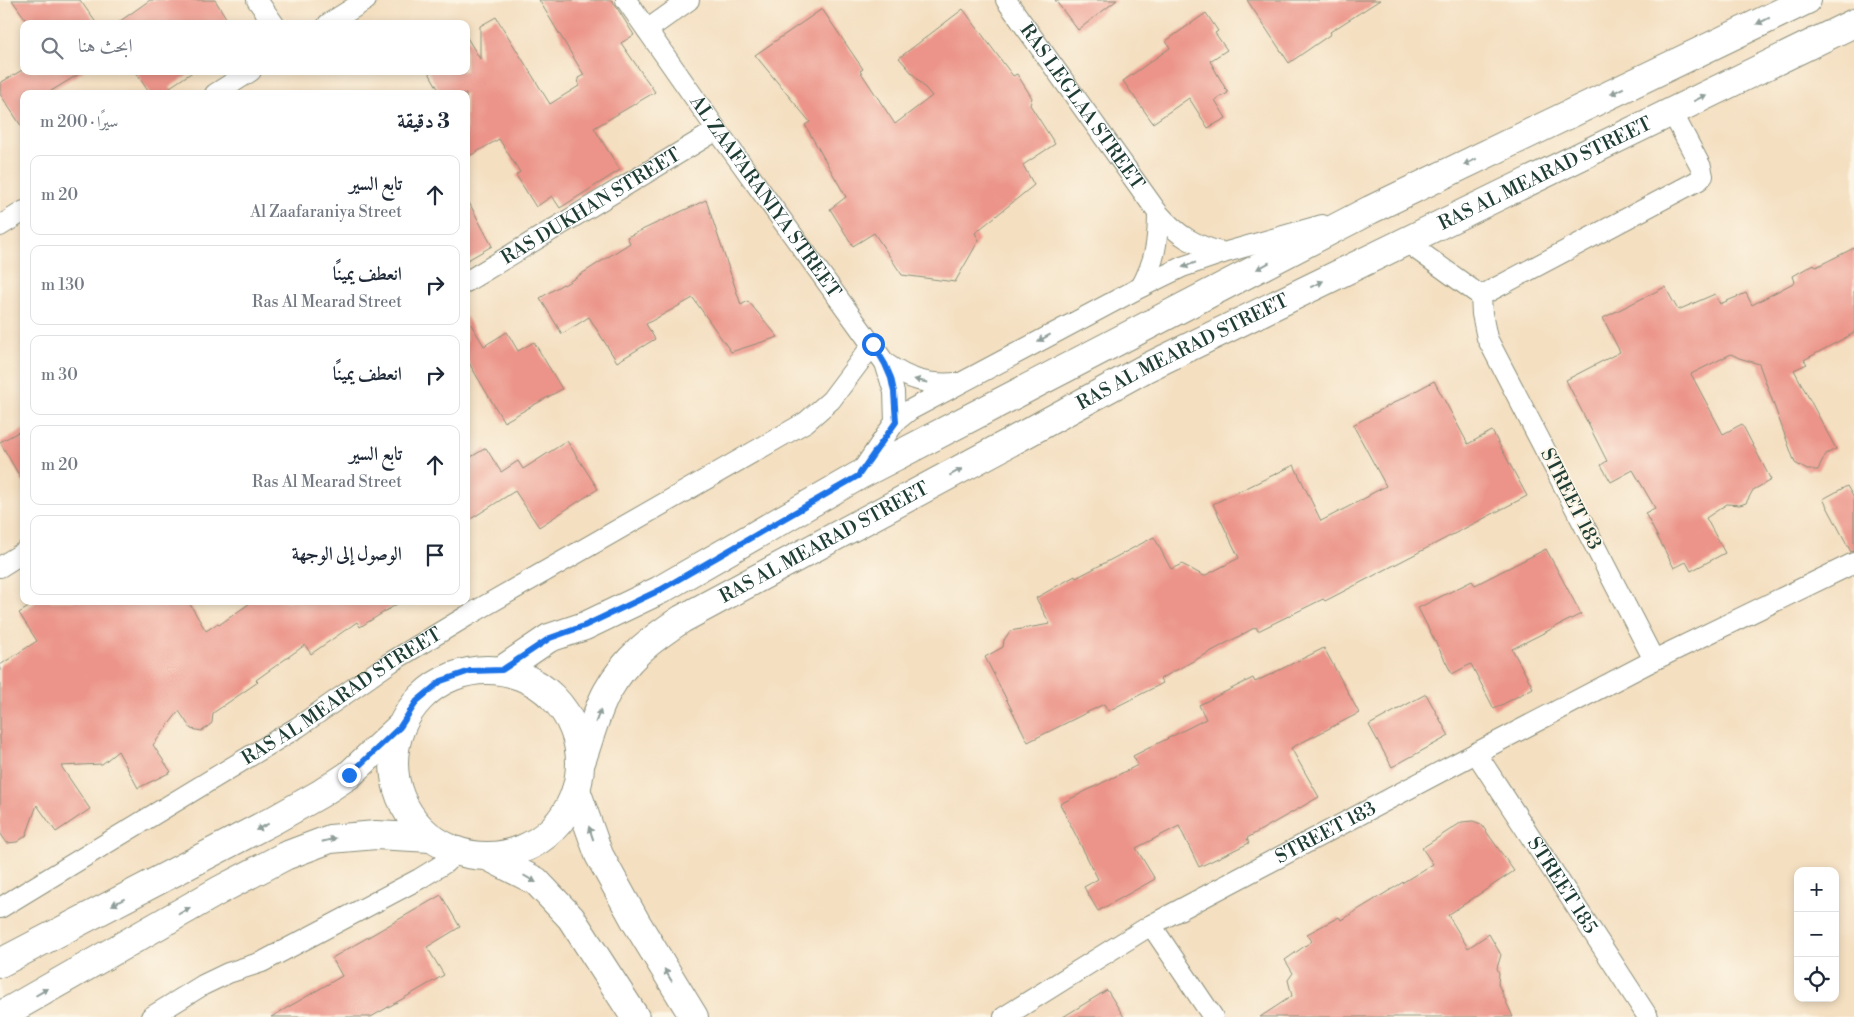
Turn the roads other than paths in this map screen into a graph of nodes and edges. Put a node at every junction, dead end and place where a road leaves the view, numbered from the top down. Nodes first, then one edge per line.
1 (257, 0) edge
2 (366, 0) edge
3 (626, 0) edge
4 (689, 0) edge
5 (1006, 0) edge
6 (1808, 0) edge
7 (271, 20) edge
8 (334, 20) edge
9 (1854, 23) edge
10 (647, 30) junction
11 (245, 75) edge
12 (221, 90) edge
13 (1672, 112) junction
14 (717, 130) junction
15 (1370, 210) junction
16 (1158, 213) junction
17 (20, 214) edge
18 (0, 226) edge
19 (1405, 241) junction
20 (1223, 253) junction
21 (470, 280) edge
22 (1141, 287) junction
23 (1481, 296) junction
24 (873, 344) junction
25 (885, 364) junction
26 (960, 383) junction
27 (896, 422) junction
28 (858, 476) junction
29 (20, 554) edge
30 (1854, 563) edge
31 (0, 567) edge
32 (1654, 660) junction
33 (502, 670) junction
34 (400, 727) junction
35 (1476, 753) junction
36 (581, 762) junction
37 (576, 790) junction
38 (432, 838) junction
39 (458, 851) junction
40 (487, 856) junction
41 (0, 908) edge
42 (1151, 925) junction
43 (0, 963) edge
44 (0, 1016) edge
45 (151, 1017) edge
46 (636, 1017) edge
47 (694, 1017) edge
48 (1004, 1017) edge
49 (1213, 1017) edge
50 (1648, 1017) edge

1 - 7 street
2 - 8 street
3 - 10 street, AL ZAAFARANIYA STREET
4 - 10 street
5 - 16 street, RAS LEGLAA STREET
6 -> 15 street, RAS AL MEARAD STREET
13 -> 9 street, RAS AL MEARAD STREET
10 - 14 street, AL ZAAFARANIYA STREET
11 - 12 street
13 - 19 street, RAS AL MEARAD STREET
13 - 23 street
14 - 21 street, RAS DUKHAN STREET
14 - 24 street, AL ZAAFARANIYA STREET
15 - 20 street, RAS AL MEARAD STREET
15 -> 28 street, RAS AL MEARAD STREET
16 - 20 street, RAS LEGLAA STREET
16 - 22 street
17 - 18 street
19 - 23 street
36 -> 19 street, RAS AL MEARAD STREET
20 -> 22 street, RAS AL MEARAD STREET
22 -> 26 street, RAS AL MEARAD STREET
23 - 32 street, STREET 183
24 - 25 street, AL ZAAFARANIYA STREET
24 - 41 street, RAS AL MEARAD STREET
26 -> 25 street, AL ZAAFARANIYA STREET
25 - 27 street, AL ZAAFARANIYA STREET
26 - 27 street, RAS AL MEARAD STREET
27 - 28 street, RAS AL MEARAD STREET
28 - 33 street, RAS AL MEARAD STREET
29 - 31 street
30 - 32 street, STREET 183
32 - 35 street, STREET 183
33 - 34 street
33 - 36 street
34 - 38 street
34 -> 43 street
35 - 42 street, STREET 183
35 - 50 street, STREET 185
36 - 37 street
37 - 40 street
47 -> 37 street
38 - 39 street
44 -> 38 street
39 - 40 street
39 - 45 street
40 -> 46 street
42 - 48 street, STREET 183
42 - 49 street

